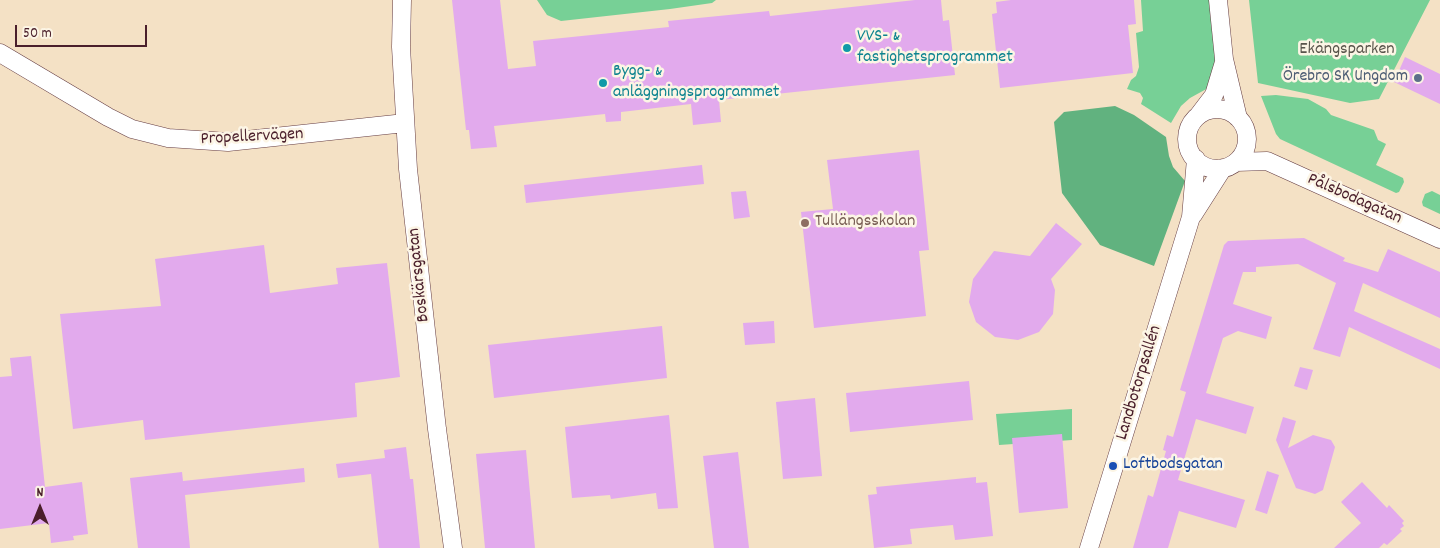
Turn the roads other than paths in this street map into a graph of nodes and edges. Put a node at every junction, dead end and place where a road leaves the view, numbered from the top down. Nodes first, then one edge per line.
1 (402, 0) edge
2 (1218, 0) edge
3 (0, 53) edge
4 (1224, 59) junction
5 (1196, 119) junction
6 (405, 123) junction
7 (1242, 126) junction
8 (1196, 159) junction
9 (1267, 161) junction
10 (1229, 165) junction
11 (1192, 217) junction
12 (1440, 239) edge
13 (453, 548) edge
14 (1089, 548) edge

1 - 6 street, Boskärsgatan
2 - 4 street
3 - 6 street, Propellervägen
4 - 5 street
4 - 7 street
5 - 7 street
5 - 8 street
6 - 13 street, Boskärsgatan
7 - 9 street, Pålsbodagatan
7 - 10 street
8 - 10 street
8 - 11 street, Landbotorpsallén
9 - 10 street, Pålsbodagatan
9 - 12 street, Pålsbodagatan
10 - 11 street, Landbotorpsallén
11 - 14 street, Landbotorpsallén

